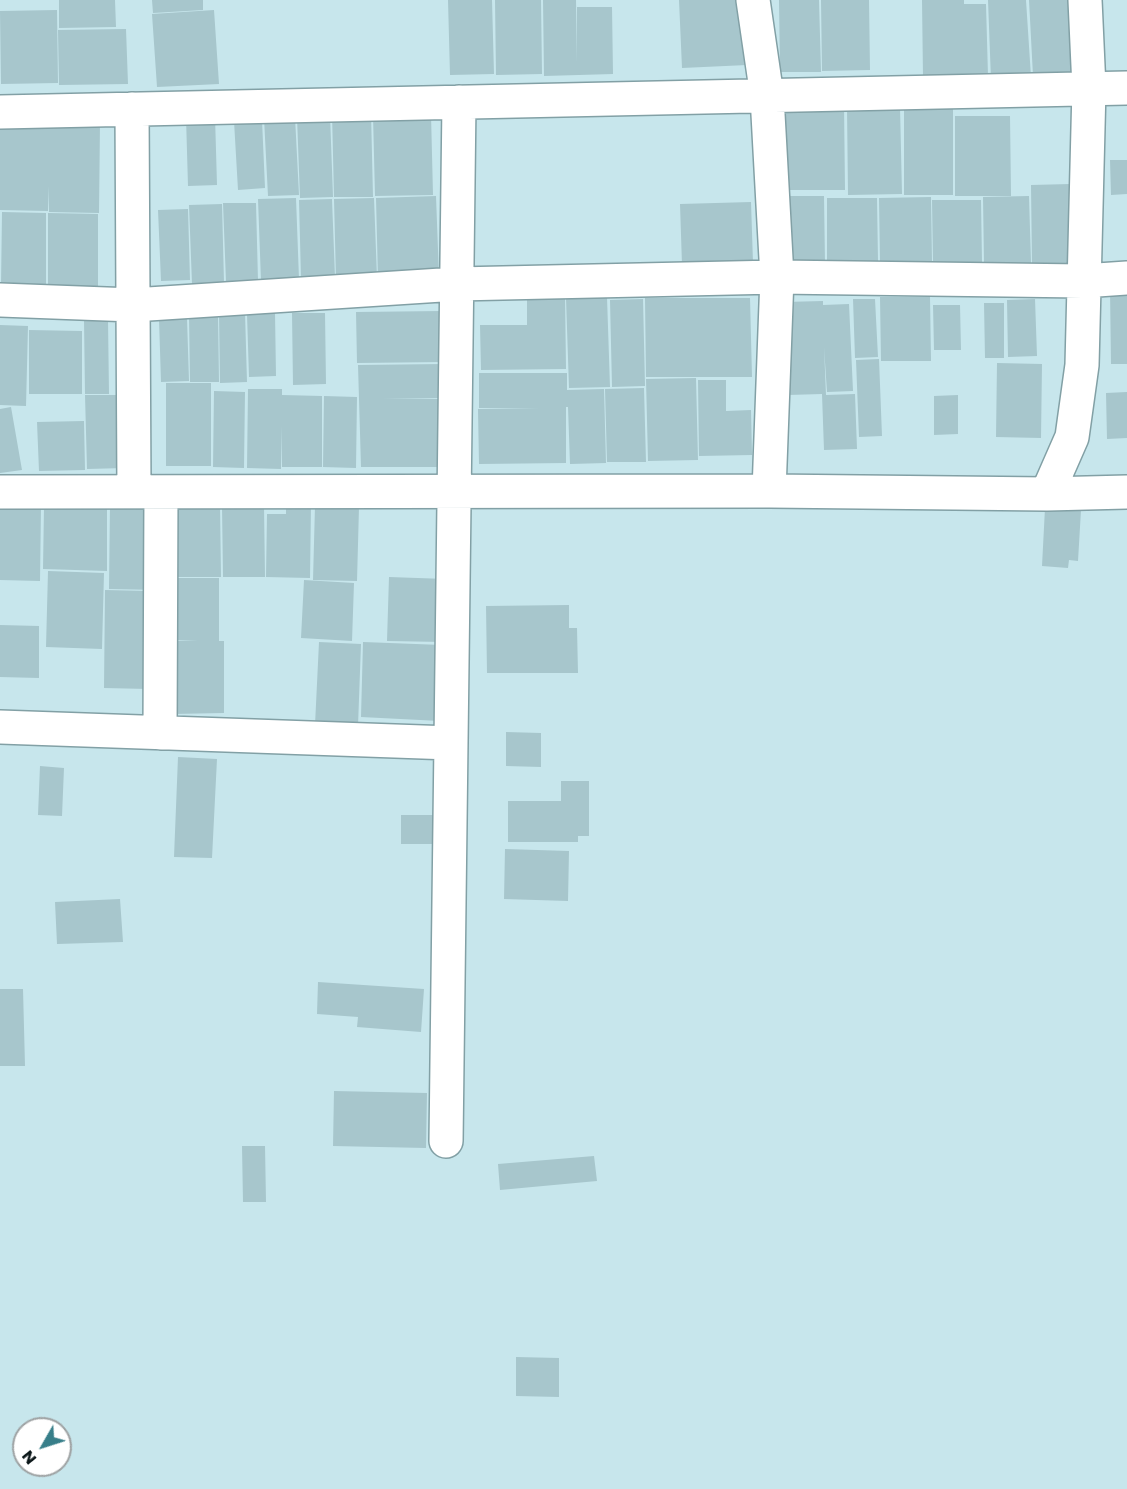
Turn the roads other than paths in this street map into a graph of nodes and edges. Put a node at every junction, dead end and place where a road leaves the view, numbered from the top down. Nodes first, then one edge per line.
1 (753, 0) edge
2 (1085, 0) edge
3 (1089, 88) junction
4 (1127, 88) edge
5 (767, 96) junction
6 (459, 102) junction
7 (132, 109) junction
8 (0, 112) edge
9 (777, 277) junction
10 (1127, 278) edge
11 (1083, 281) junction
12 (457, 284) junction
13 (0, 300) edge
14 (133, 305) junction
15 (454, 490) junction
16 (770, 491) junction
17 (0, 492) edge
18 (147, 492) junction
19 (1127, 492) edge
20 (1047, 494) junction
21 (0, 727) edge
22 (160, 732) junction
23 (451, 743) junction
24 (446, 1141) dead end

1 - 5 street
2 - 3 street
3 - 4 street
3 - 5 street
3 - 11 street
5 - 6 street
5 - 9 street
6 - 7 street
6 - 12 street
7 - 8 street
7 - 14 street
9 - 11 street
9 - 12 street
9 - 16 street
10 - 11 street
11 - 20 street
12 - 14 street
12 - 15 street
13 - 14 street
14 - 18 street
15 - 16 street
15 - 18 street
15 - 23 street
16 - 20 street
17 - 18 street
18 - 22 street
19 - 20 street
21 - 22 street
22 - 23 street
23 - 24 street

